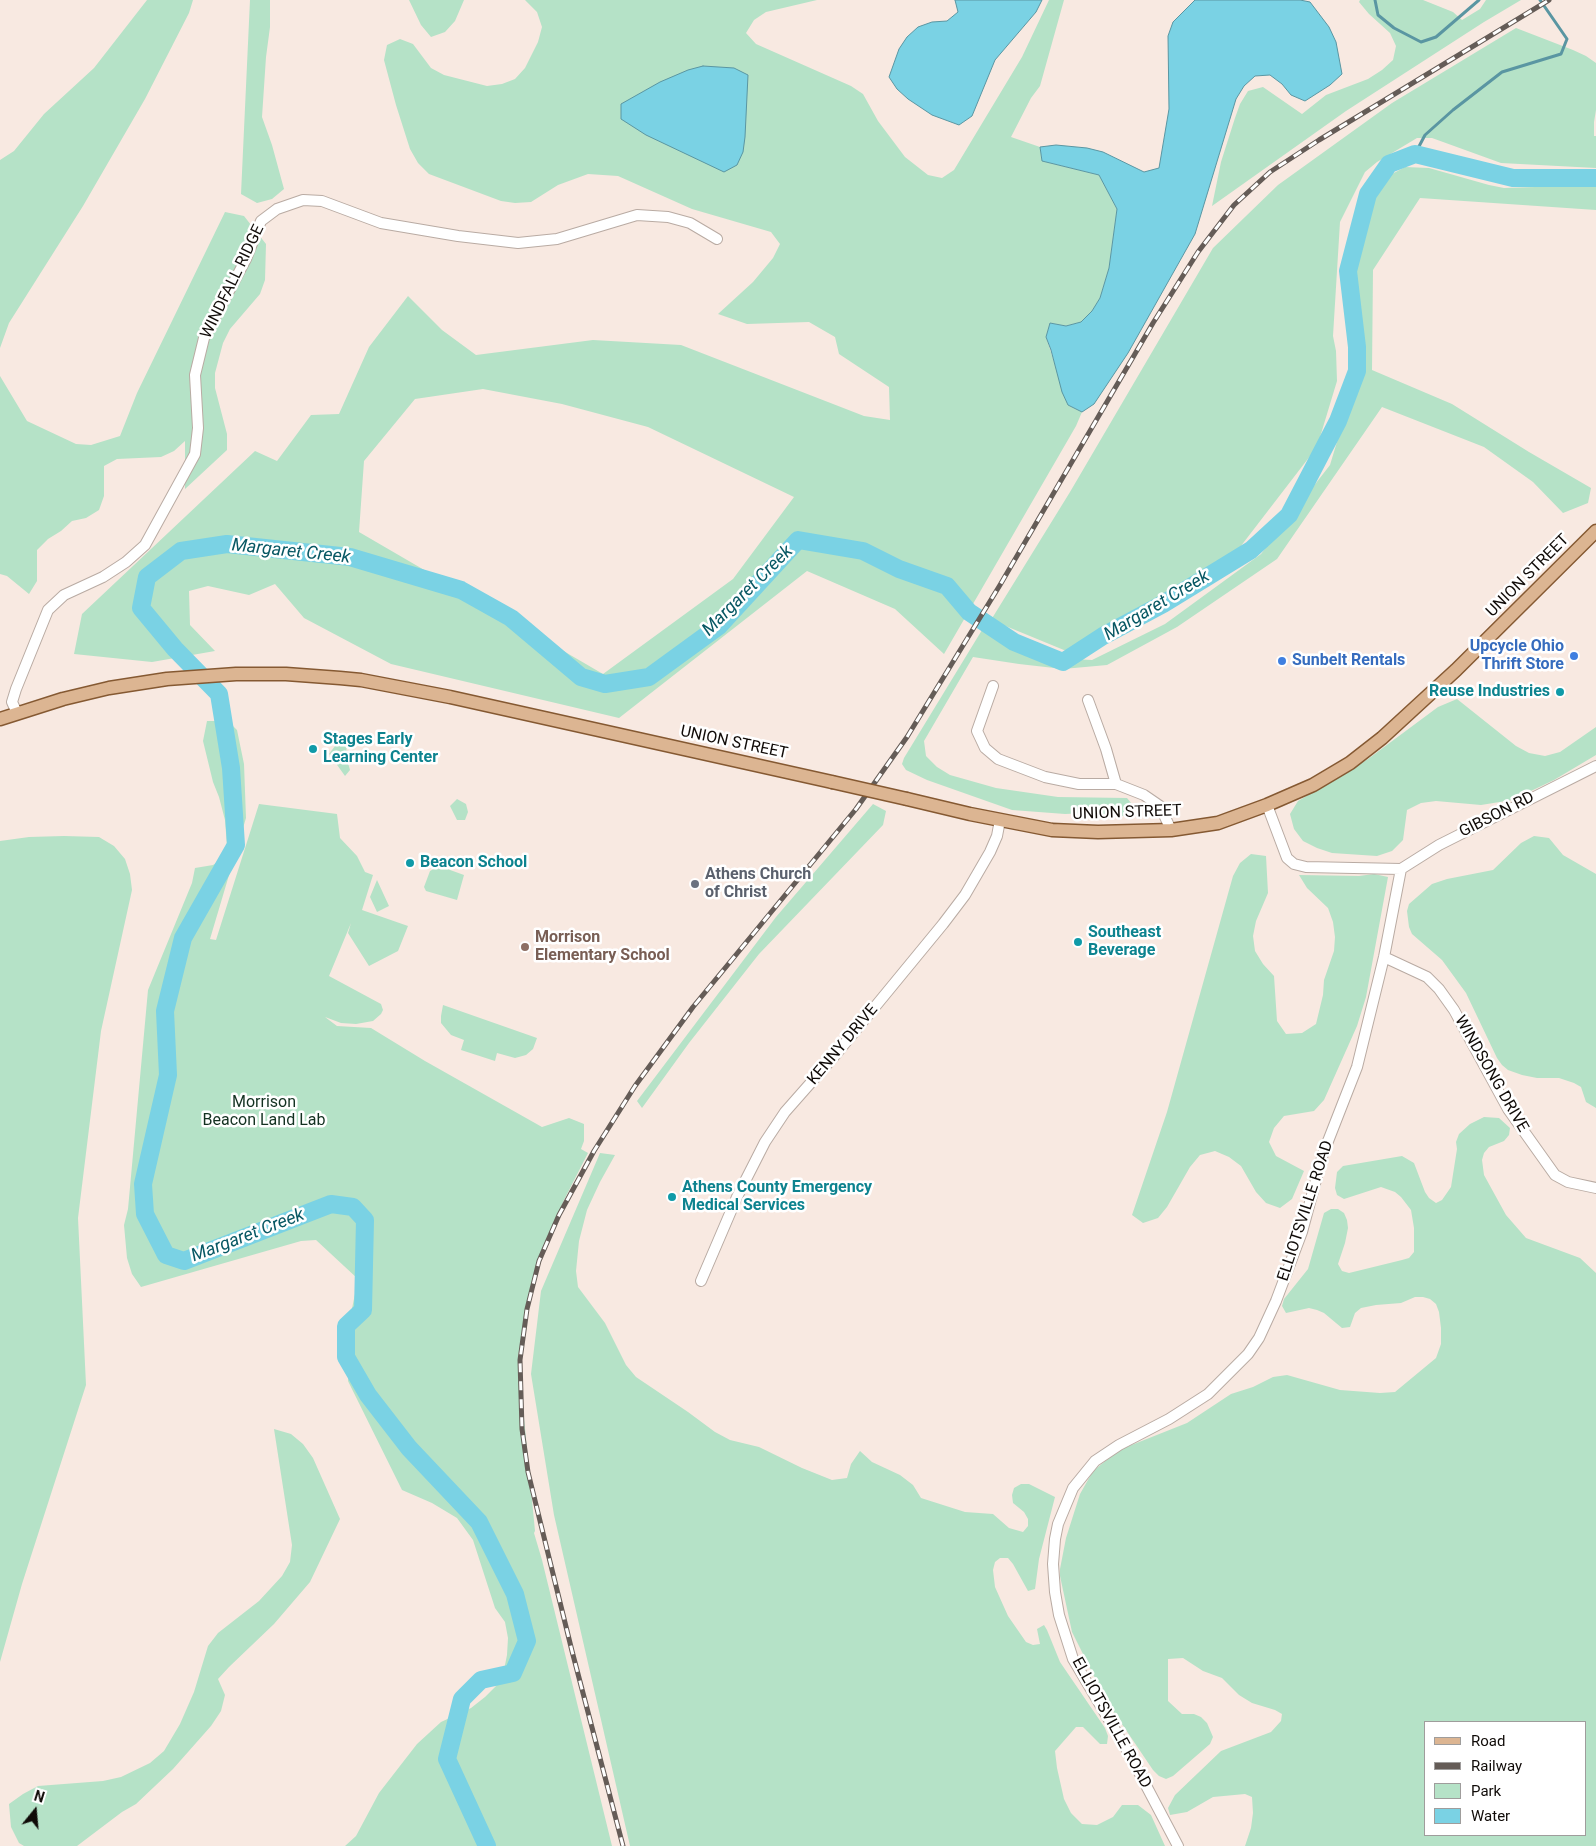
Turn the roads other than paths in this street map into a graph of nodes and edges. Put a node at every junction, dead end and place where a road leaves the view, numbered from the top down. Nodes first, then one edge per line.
1 (717, 239) dead end
2 (1596, 531) edge
3 (993, 686) dead end
4 (1088, 700) dead end
5 (17, 714) junction
6 (0, 719) edge
7 (1596, 766) edge
8 (1116, 784) junction
9 (1267, 805) junction
10 (1000, 820) junction
11 (1171, 830) junction
12 (1401, 868) junction
13 (1384, 957) junction
14 (1596, 1188) edge
15 (702, 1281) dead end
16 (1178, 1846) edge

1 - 5 street, WINDFALL RIDGE
2 - 9 main road, UNION STREET
3 - 8 street
4 - 8 street
5 - 6 main road, UNION STREET
5 - 10 main road, UNION STREET, bridge
7 - 12 street, GIBSON RD
8 - 11 street
9 - 11 main road, UNION STREET
9 - 12 street
10 - 11 main road, UNION STREET
10 - 15 street, KENNY DRIVE
12 - 13 street, ELLIOTSVILLE ROAD
13 - 14 street, WINDSONG DRIVE
13 - 16 street, ELLIOTSVILLE ROAD

